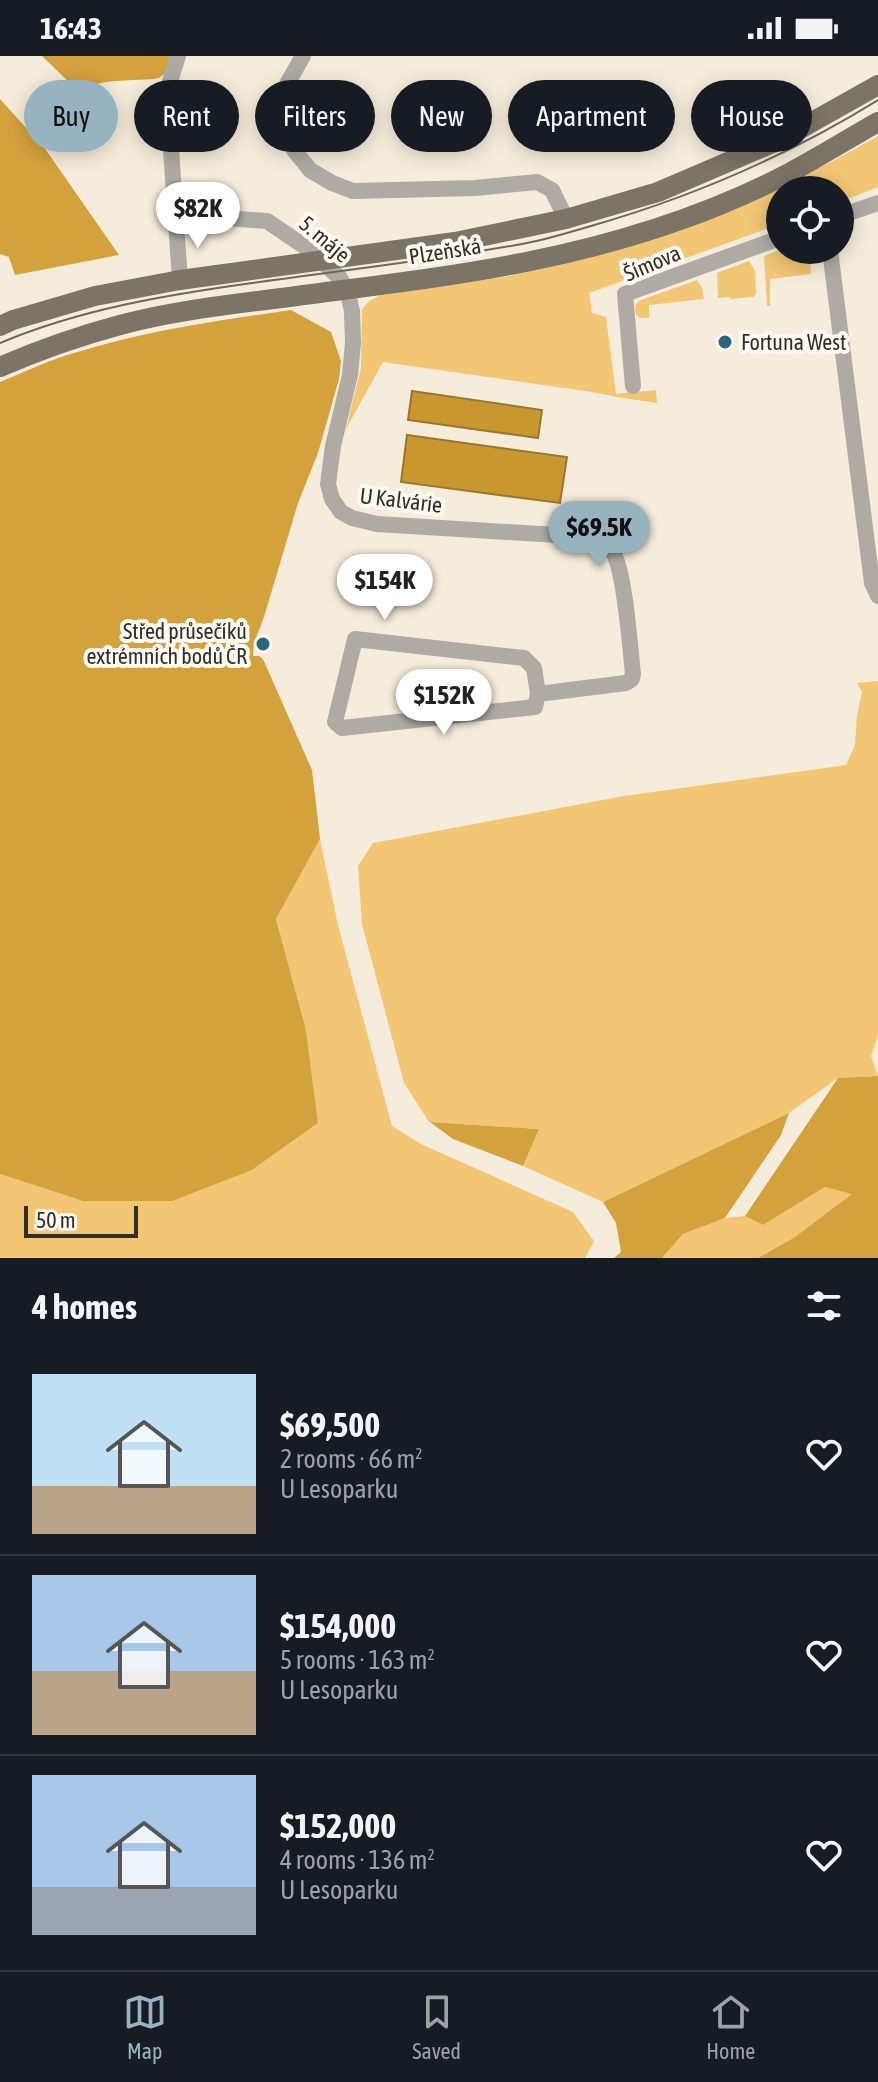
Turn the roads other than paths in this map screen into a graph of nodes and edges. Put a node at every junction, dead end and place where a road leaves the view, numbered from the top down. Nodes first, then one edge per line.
1 (178, 56) edge
2 (303, 56) edge
3 (878, 85) edge
4 (878, 122) edge
5 (878, 203) edge
6 (854, 211) edge
7 (566, 219) junction
8 (177, 222) junction
9 (766, 243) edge
10 (321, 260) junction
11 (832, 264) edge
12 (180, 280) junction
13 (347, 290) junction
14 (0, 326) edge
15 (0, 367) edge
16 (633, 386) dead end
17 (878, 596) edge
18 (538, 694) junction

1 - 8 street
2 - 7 street
3 - 7 main road, Plzeňská
4 - 13 main road, Plzeňská
5 - 6 street
7 - 10 main road, Plzeňská
8 - 10 street, 5. máje
8 - 12 street
9 - 16 street, Šímova
10 - 12 main road, Plzeňská
10 - 13 street, 5. máje
11 - 17 street
12 - 14 main road, Plzeňská
13 - 15 main road, Plzeňská
13 - 18 street, U Kalvárie
18 - 18 street

